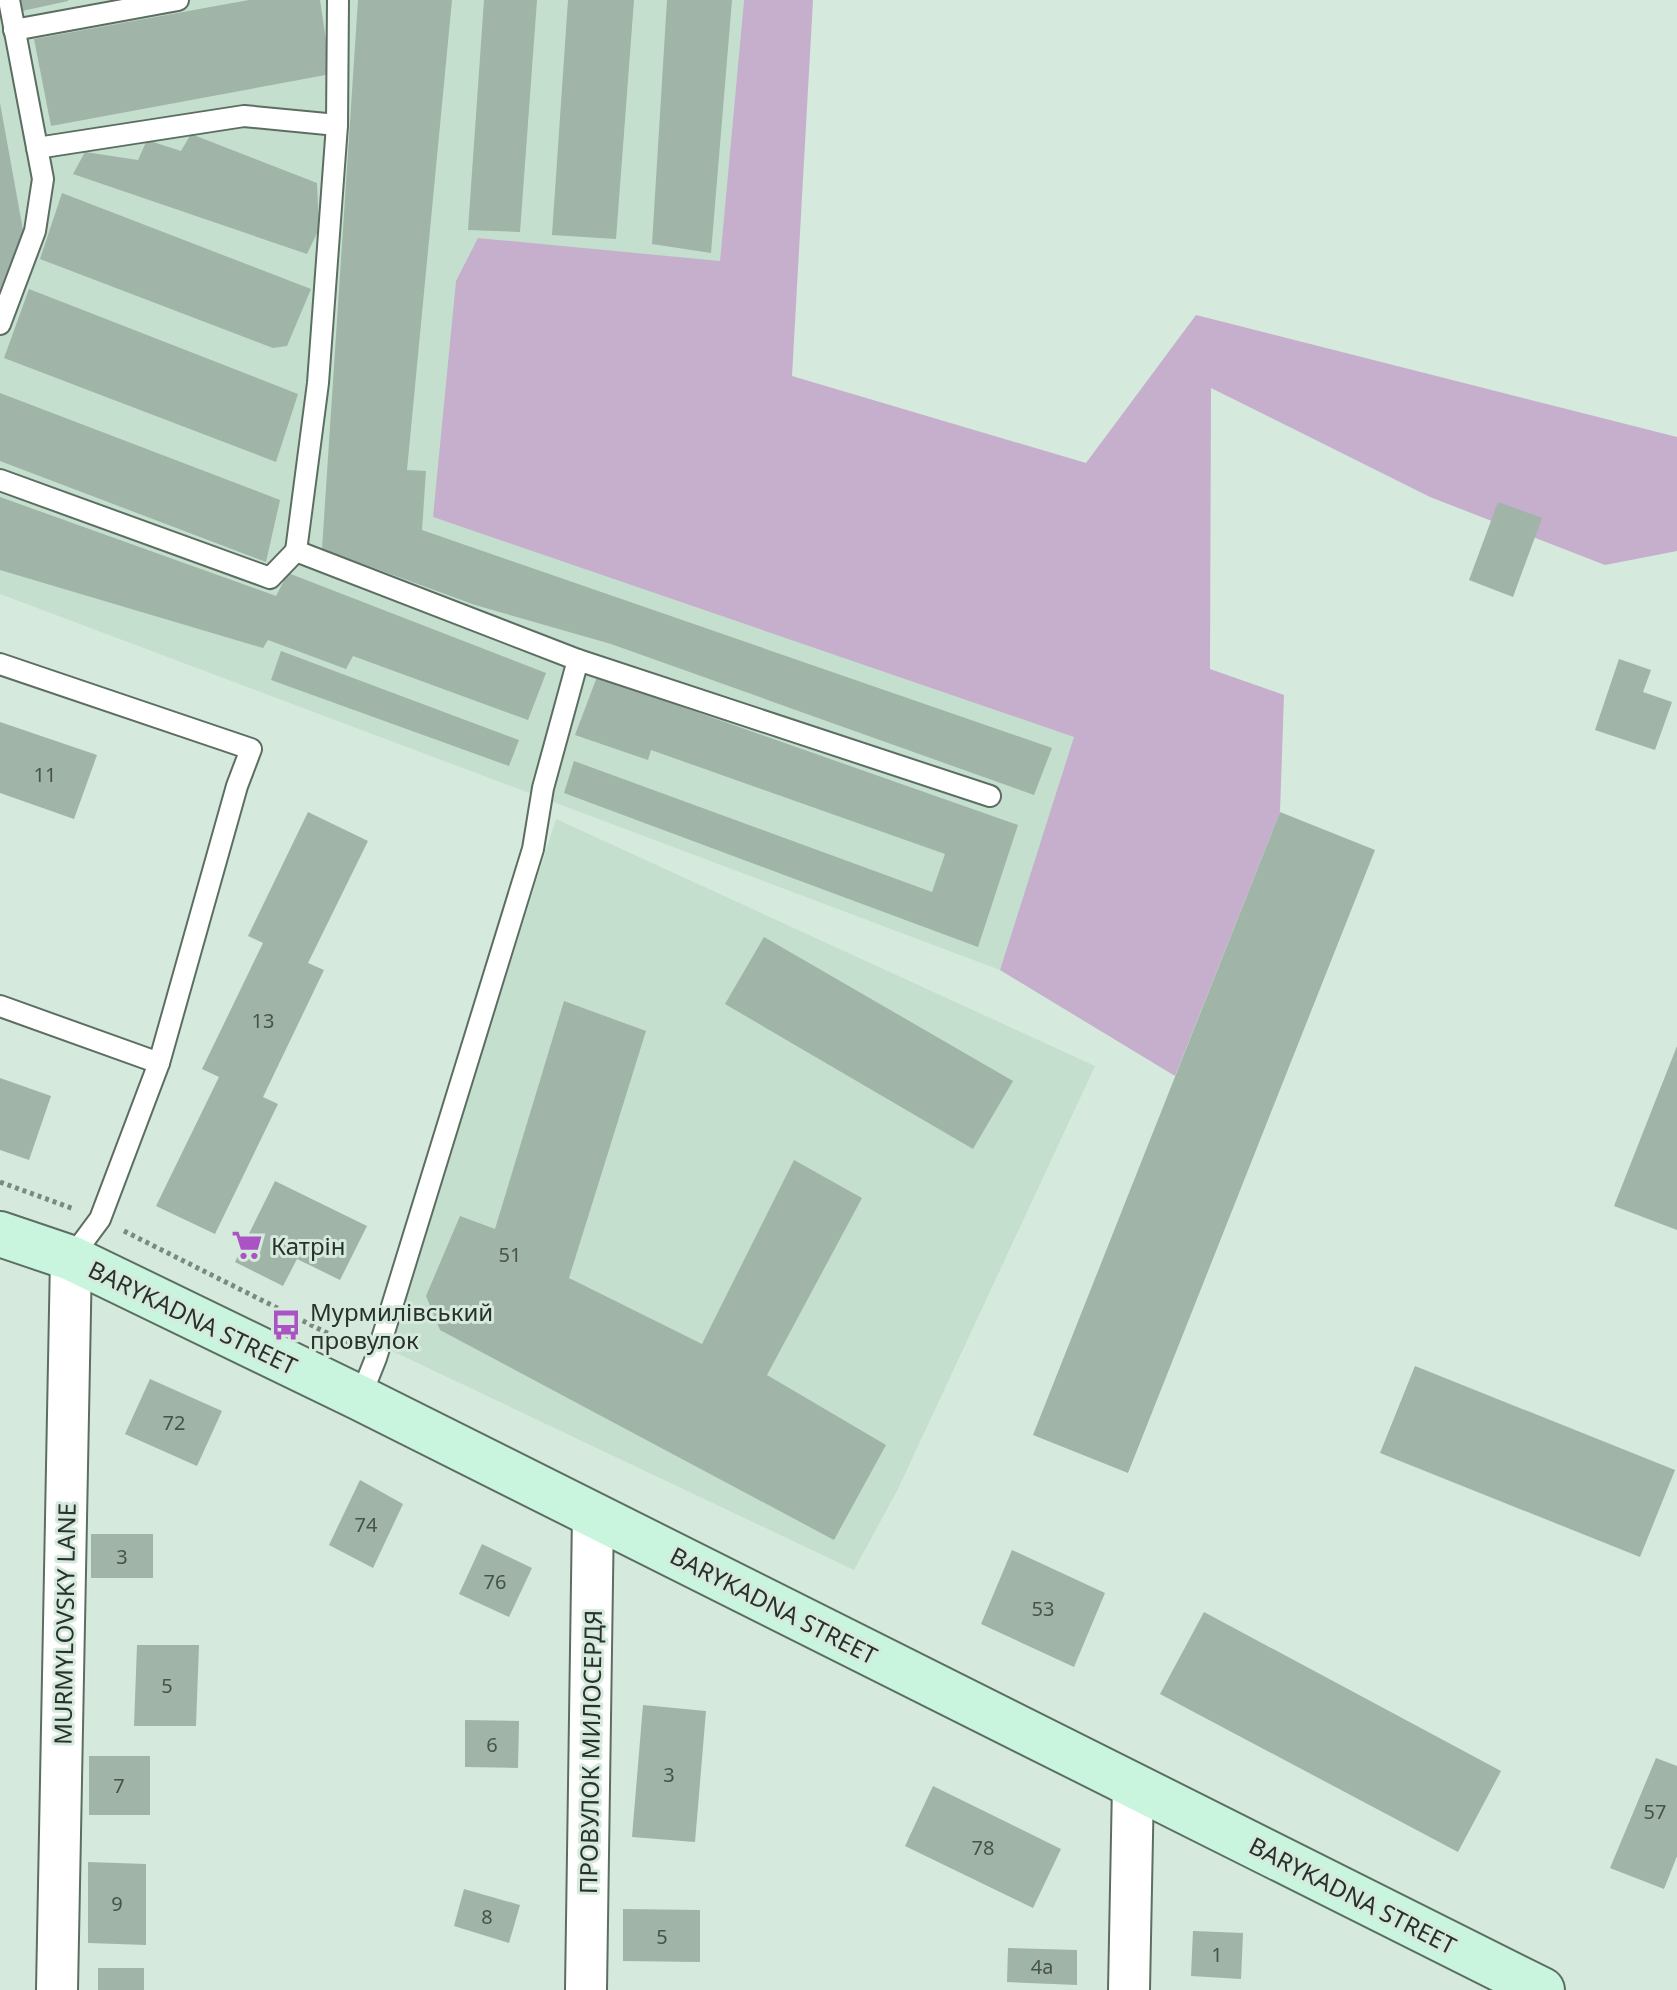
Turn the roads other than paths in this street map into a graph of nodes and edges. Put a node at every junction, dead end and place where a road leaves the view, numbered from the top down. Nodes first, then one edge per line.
1 (9, 0) edge
2 (178, 0) edge
3 (338, 0) edge
4 (14, 30) junction
5 (337, 125) junction
6 (37, 148) junction
7 (0, 324) edge
8 (0, 480) edge
9 (296, 551) junction
10 (578, 660) junction
11 (0, 664) edge
12 (990, 796) dead end
13 (0, 1006) edge
14 (159, 1063) junction
15 (0, 1234) edge
16 (71, 1258) junction
17 (360, 1398) junction
18 (593, 1514) junction
19 (1133, 1785) junction
20 (57, 1990) edge
21 (586, 1990) edge
22 (1129, 1990) edge
23 (1542, 1990) edge

1 - 4 lane
2 - 4 lane
3 - 5 lane
4 - 6 lane
5 - 6 lane
5 - 9 lane
6 - 7 lane
8 - 9 lane
9 - 10 lane
10 - 12 lane
10 - 17 lane
11 - 14 lane
13 - 14 lane
14 - 16 lane
15 - 16 street, BARYKADNA STREET
16 - 17 street, BARYKADNA STREET
16 - 20 street, MURMYLOVSKY LANE
17 - 18 street, BARYKADNA STREET
18 - 19 street, BARYKADNA STREET
18 - 21 street, ПРОВУЛОК МИЛОСЕРДЯ
19 - 22 street
19 - 23 street, BARYKADNA STREET

